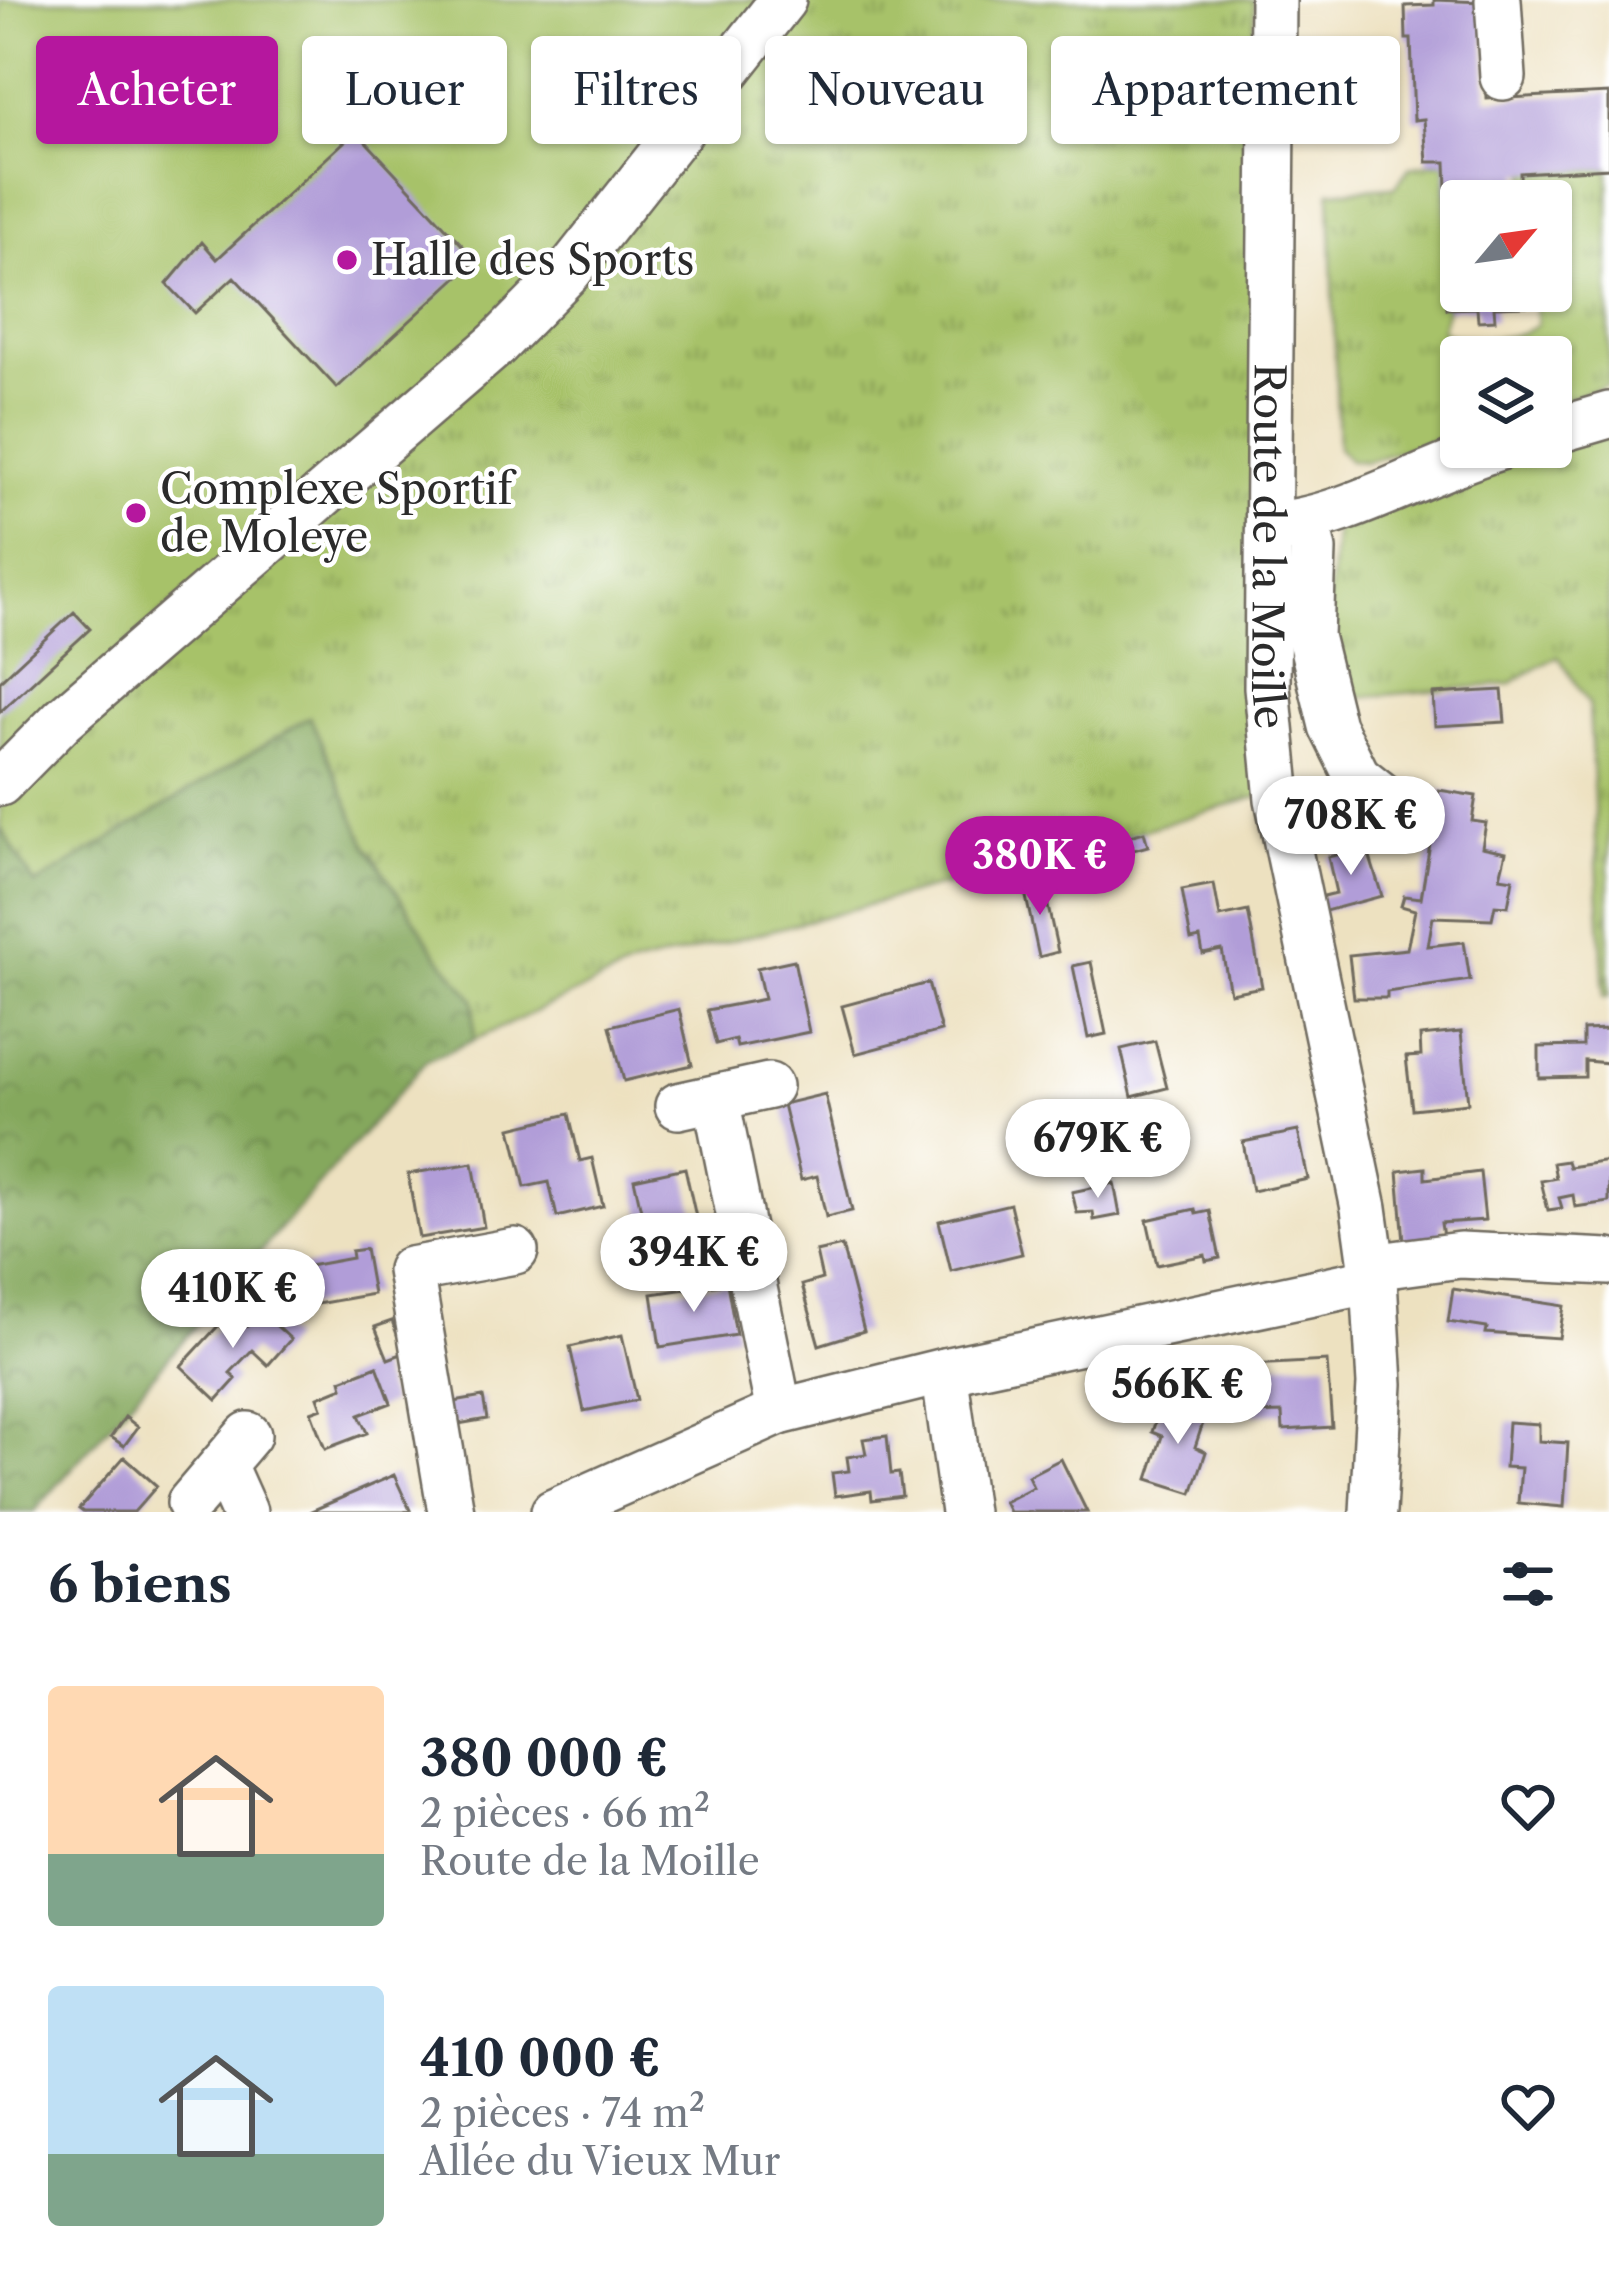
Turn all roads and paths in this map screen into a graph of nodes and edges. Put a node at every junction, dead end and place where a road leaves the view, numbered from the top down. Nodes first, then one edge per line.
1 (783, 0) edge
2 (1273, 0) edge
3 (1498, 0) edge
4 (1503, 77) dead end
5 (1609, 415) edge
6 (1572, 426) edge
7 (1440, 466) edge
8 (1288, 523) junction
9 (0, 783) edge
10 (1391, 803) dead end
11 (769, 1086) dead end
12 (515, 1251) dead end
13 (1609, 1262) edge
14 (1373, 1273) junction
15 (944, 1370) junction
16 (779, 1412) junction
17 (190, 1503) dead end
18 (244, 1512) edge
19 (451, 1512) edge
20 (554, 1512) edge
21 (964, 1512) edge
22 (1373, 1512) edge

1 - 9 street
2 - 8 street, Route de la Moille
3 - 4 street
5 - 6 street
7 - 8 street
8 - 10 street
8 - 14 street, Route de la Moille
11 - 16 street
12 - 19 street
13 - 14 street
14 - 15 street
14 - 22 street, Route de la Moille
15 - 16 street
15 - 21 street
16 - 20 street
17 - 18 street

